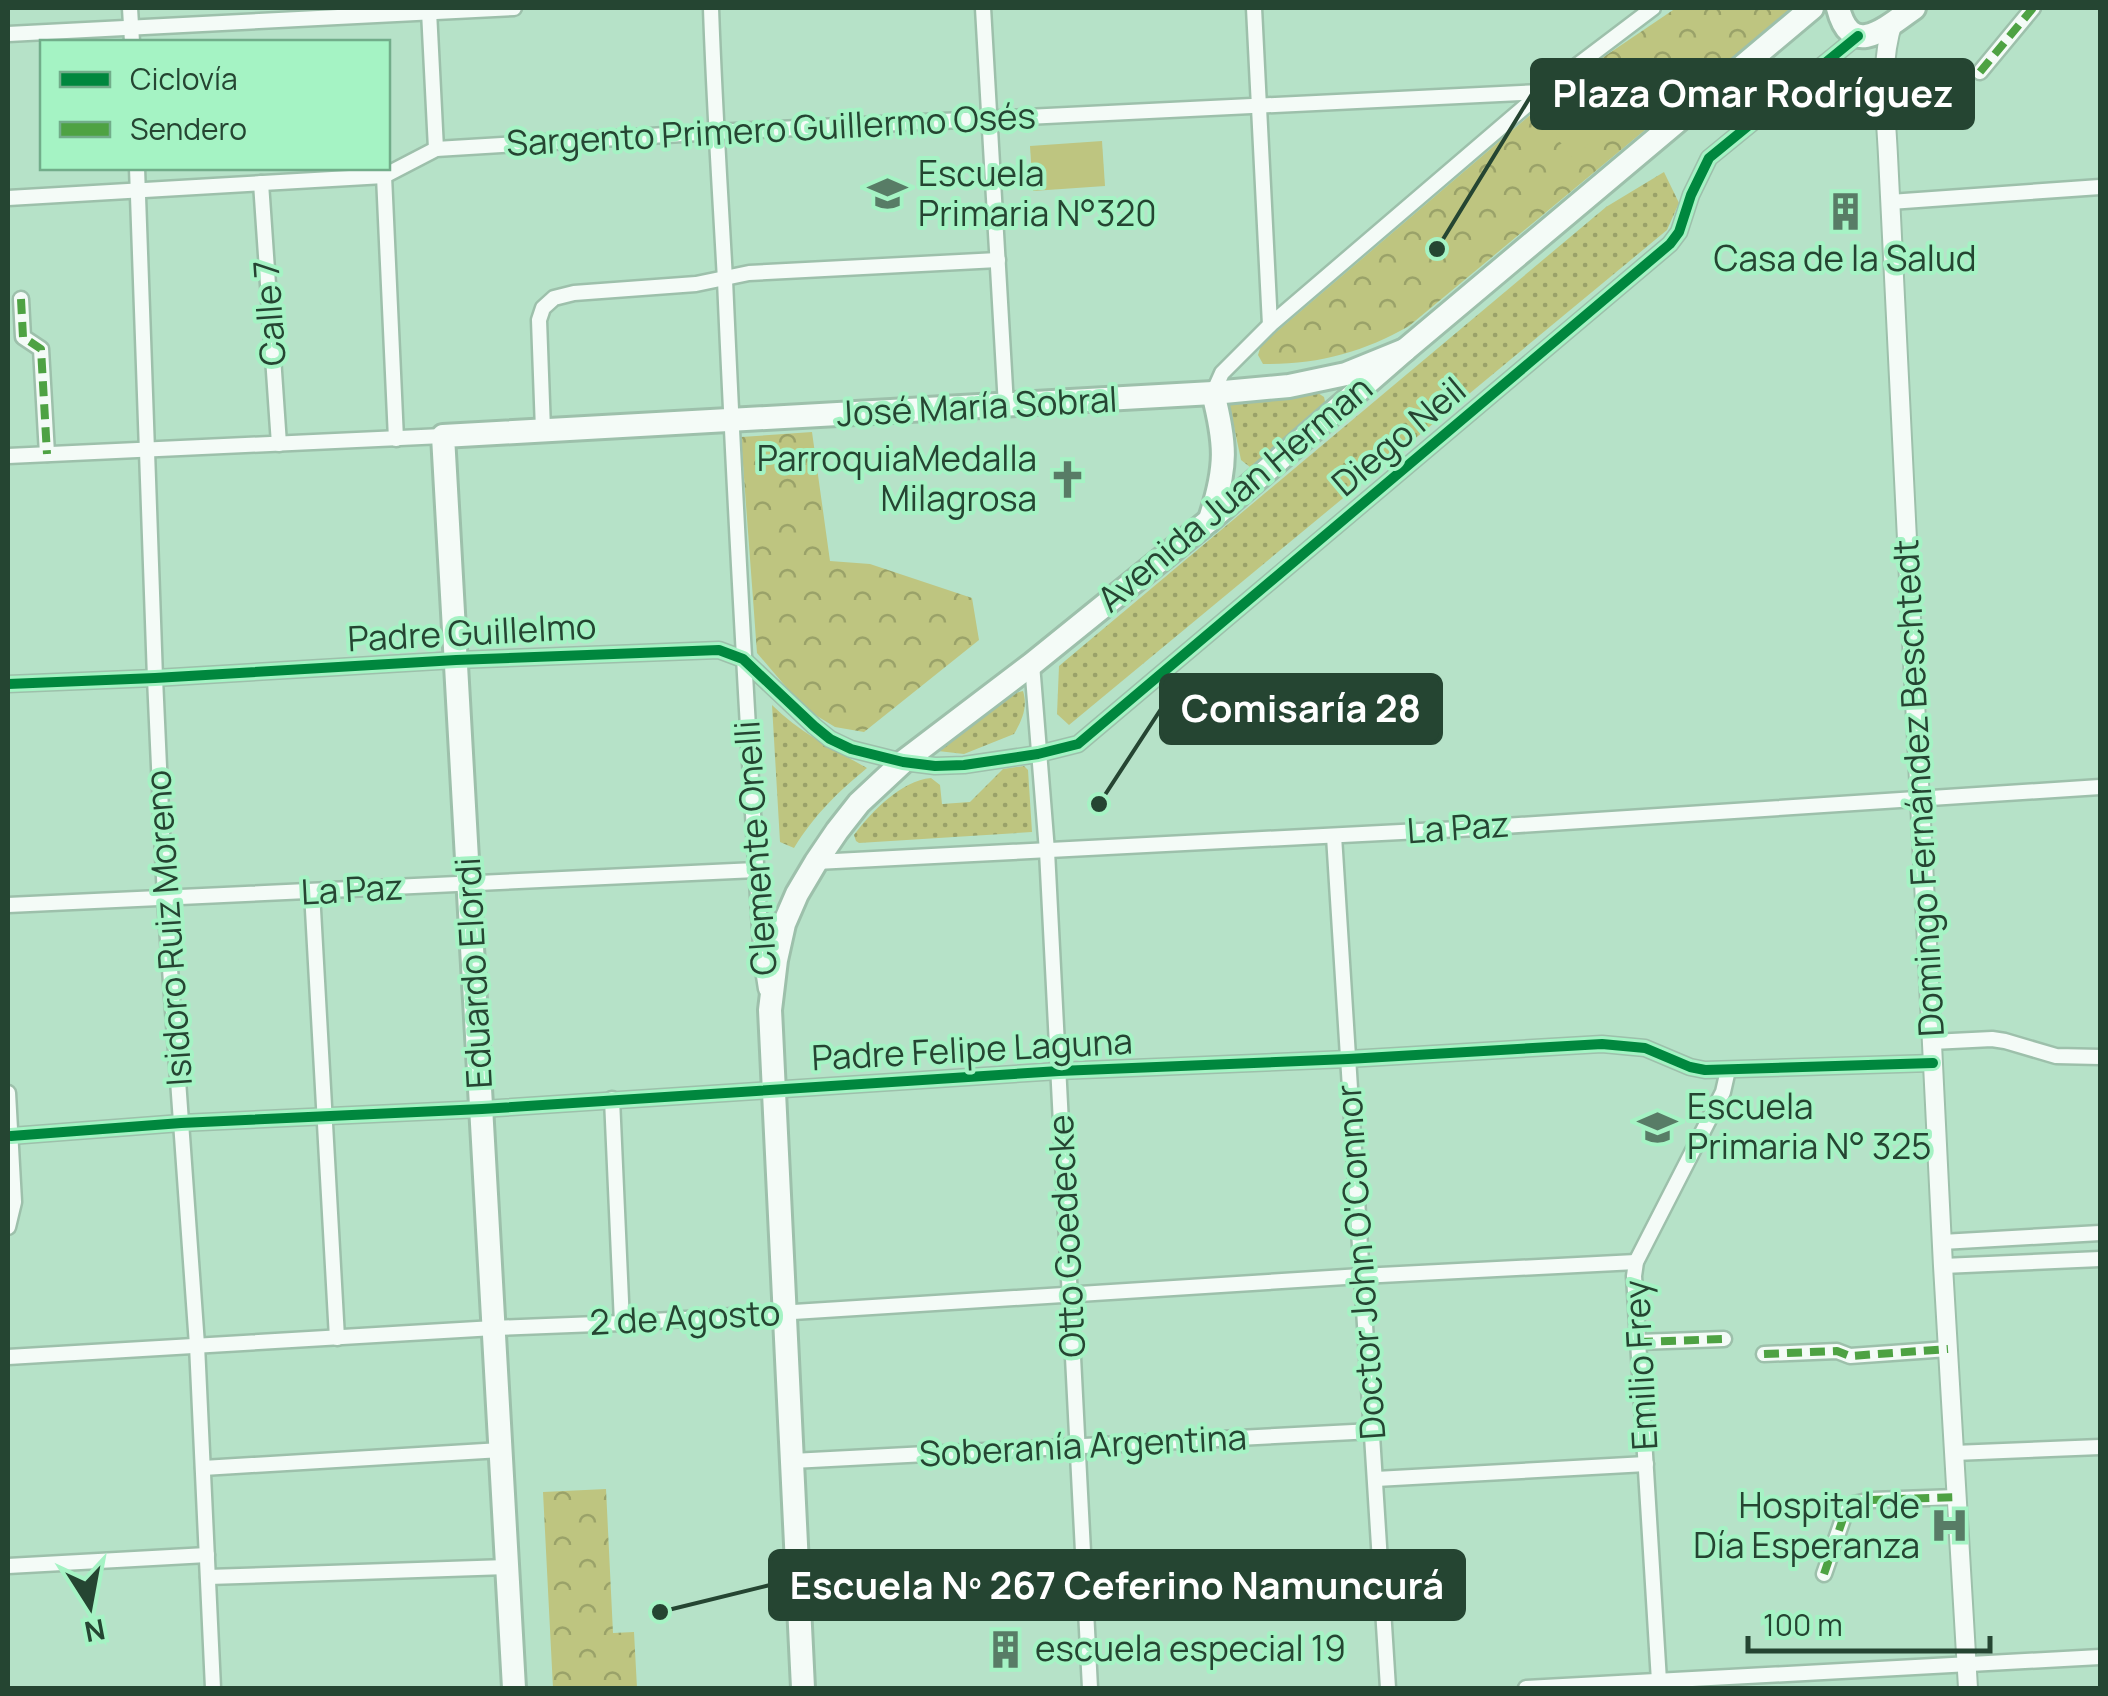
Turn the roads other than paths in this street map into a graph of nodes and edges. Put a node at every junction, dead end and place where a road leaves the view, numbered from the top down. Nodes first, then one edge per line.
1 (130, 8) edge
2 (514, 8) edge
3 (711, 8) edge
4 (984, 8) edge
5 (1254, 8) edge
6 (1653, 8) edge
7 (1812, 8) edge
8 (1914, 8) edge
9 (2033, 8) edge
10 (429, 11) junction
11 (263, 13) edge
12 (1894, 22) junction
13 (1850, 26) edge
14 (1785, 32) junction
15 (8, 34) edge
16 (132, 35) edge
17 (1884, 67) junction
18 (1980, 72) dead end
19 (1542, 92) junction
20 (1259, 105) junction
21 (990, 118) junction
22 (715, 132) junction
23 (436, 149) junction
24 (137, 170) edge
25 (384, 176) junction
26 (261, 182) junction
27 (2100, 187) edge
28 (138, 189) junction
29 (8, 198) edge
30 (1890, 202) junction
31 (998, 260) junction
32 (724, 278) junction
33 (21, 299) dead end
34 (1270, 325) junction
35 (1405, 350) junction
36 (1213, 393) junction
37 (1006, 406) junction
38 (730, 420) junction
39 (544, 430) junction
40 (443, 436) junction
41 (396, 438) junction
42 (280, 444) junction
43 (147, 450) junction
44 (46, 454) junction
45 (8, 456) edge
46 (1210, 520) junction
47 (456, 660) junction
48 (742, 660) junction
49 (1032, 664) junction
50 (154, 678) junction
51 (8, 684) edge
52 (1038, 754) junction
53 (904, 762) junction
54 (2100, 786) edge
55 (1920, 798) junction
56 (1334, 836) junction
57 (1047, 851) junction
58 (816, 862) junction
59 (756, 870) junction
60 (469, 884) junction
61 (312, 892) junction
62 (165, 899) junction
63 (8, 905) edge
64 (770, 1010) junction
65 (1932, 1042) junction
66 (2100, 1057) edge
67 (1348, 1059) junction
68 (1932, 1063) junction
69 (1728, 1070) junction
70 (1058, 1071) junction
71 (772, 1090) junction
72 (8, 1094) edge
73 (612, 1100) junction
74 (482, 1108) junction
75 (326, 1116) junction
76 (181, 1123) junction
77 (11, 1136) junction
78 (8, 1227) edge
79 (2100, 1233) edge
80 (1942, 1242) junction
81 (2100, 1259) edge
82 (1636, 1262) junction
83 (1943, 1266) junction
84 (1361, 1276) junction
85 (1070, 1294) junction
86 (784, 1312) junction
87 (622, 1323) junction
88 (494, 1328) junction
89 (337, 1338) junction
90 (1724, 1339) dead end
91 (1638, 1342) junction
92 (197, 1345) junction
93 (1948, 1349) junction
94 (1764, 1354) dead end
95 (8, 1357) edge
96 (1372, 1431) junction
97 (1078, 1447) junction
98 (2100, 1447) edge
99 (501, 1450) junction
100 (1954, 1453) junction
101 (792, 1461) junction
102 (1646, 1464) junction
103 (203, 1468) junction
104 (1376, 1478) junction
105 (1956, 1497) junction
106 (207, 1555) junction
107 (8, 1566) edge
108 (1380, 1566) junction
109 (508, 1568) junction
110 (1824, 1574) dead end
111 (208, 1577) junction
112 (1086, 1582) junction
113 (798, 1596) junction
114 (2100, 1656) edge
115 (1967, 1665) junction
116 (1659, 1681) junction
117 (213, 1688) edge
118 (514, 1688) edge
119 (803, 1688) edge
120 (1090, 1688) edge
121 (1388, 1688) edge
122 (1526, 1688) edge
123 (1968, 1688) edge

1 - 16 street
2 - 10 street
3 - 22 street, Clemente Onelli
4 - 21 street
5 - 20 street
6 - 19 street
7 - 14 main road, Avenida Juan Herman
8 - 12 main road
9 - 18 street
10 - 11 street
10 - 23 street
11 - 16 street
12 - 13 main road
12 - 17 street, Domingo Fernández Beschtedt
13 - 14 main road, Avenida Juan Herman
13 - 17 street
13 - 52 street, Diego Neil
14 - 35 main road, Avenida Juan Herman
15 - 16 street
17 - 30 street, Domingo Fernández Beschtedt
19 - 20 street, Sargento Primero Guillermo Osés
19 - 34 street
20 - 21 street, Sargento Primero Guillermo Osés
20 - 34 street
21 - 22 street, Sargento Primero Guillermo Osés
21 - 31 street
22 - 23 street, Sargento Primero Guillermo Osés
22 - 32 street, Clemente Onelli
23 - 25 street, Sargento Primero Guillermo Osés
24 - 28 street, Isidoro Ruiz Moreno
25 - 26 street, Sargento Primero Guillermo Osés
25 - 41 street
26 - 28 street, Sargento Primero Guillermo Osés
26 - 42 street, Calle 7
27 - 30 street
28 - 29 street, Sargento Primero Guillermo Osés
28 - 43 street, Isidoro Ruiz Moreno
30 - 55 street, Domingo Fernández Beschtedt
31 - 32 street
31 - 37 street
32 - 38 street, Clemente Onelli
32 - 39 street
33 - 44 street
34 - 36 street
35 - 36 main road, José María Sobral
35 - 46 main road, Avenida Juan Herman
36 - 37 main road, José María Sobral
36 - 46 main road
37 - 38 main road, José María Sobral
38 - 39 main road, José María Sobral
38 - 48 street, Clemente Onelli
39 - 40 main road, José María Sobral
40 - 41 street, José María Sobral
40 - 47 main road, Eduardo Elordi
41 - 42 street, José María Sobral
42 - 43 street, José María Sobral
43 - 44 street, José María Sobral
43 - 50 street, Isidoro Ruiz Moreno
44 - 45 street, José María Sobral
46 - 49 main road, Avenida Juan Herman
47 - 48 street, Padre Guillelmo
47 - 50 street, Padre Guillelmo
47 - 60 main road, Eduardo Elordi
48 - 53 street
48 - 59 street, Clemente Onelli
49 - 52 street, Otto Goedecke
49 - 53 main road, Avenida Juan Herman
50 - 51 street, Padre Guillelmo
50 - 62 street, Isidoro Ruiz Moreno
52 - 53 street, Diego Neil
52 - 57 street, Otto Goedecke
53 - 58 main road, Avenida Juan Herman
54 - 55 street, La Paz
55 - 56 street, La Paz
55 - 65 street, Domingo Fernández Beschtedt
56 - 57 street, La Paz
56 - 67 street, Doctor John O'Connor
57 - 58 street, La Paz
57 - 70 street, Otto Goedecke
58 - 64 main road, Avenida Juan Herman
59 - 60 street, La Paz
59 - 64 street, Clemente Onelli
60 - 61 street, La Paz
60 - 74 main road, Eduardo Elordi
61 - 62 street, La Paz
61 - 75 street
62 - 63 street, La Paz
62 - 76 street, Isidoro Ruiz Moreno
64 - 71 main road, Clemente Onelli
65 - 66 street
65 - 68 street, Domingo Fernández Beschtedt
67 - 69 street, Padre Felipe Laguna
67 - 70 street, Padre Felipe Laguna
67 - 84 street, Doctor John O'Connor
68 - 69 street, Padre Felipe Laguna
68 - 80 street, Domingo Fernández Beschtedt
69 - 82 street, Emilio Frey
70 - 71 street, Padre Felipe Laguna
70 - 85 street, Otto Goedecke
71 - 73 street, Padre Felipe Laguna
71 - 86 main road, Clemente Onelli
72 - 77 street
73 - 74 street, Padre Felipe Laguna
73 - 87 street
74 - 75 street, Padre Felipe Laguna
74 - 88 main road, Eduardo Elordi
75 - 76 street, Padre Felipe Laguna
75 - 89 street
76 - 77 street, Padre Felipe Laguna
76 - 92 street, Isidoro Ruiz Moreno
77 - 78 street
79 - 80 street
80 - 83 street, Domingo Fernández Beschtedt
81 - 83 street
82 - 84 street, 2 de Agosto
82 - 91 street, Emilio Frey
83 - 93 street, Domingo Fernández Beschtedt
84 - 85 street, 2 de Agosto
84 - 96 street, Doctor John O'Connor
85 - 86 street, 2 de Agosto
85 - 97 street, Otto Goedecke
86 - 87 street, 2 de Agosto
86 - 101 main road, Clemente Onelli
87 - 88 street, 2 de Agosto
88 - 89 street, 2 de Agosto
88 - 99 main road, Eduardo Elordi
89 - 92 street, 2 de Agosto
90 - 91 street
91 - 102 street, Emilio Frey
92 - 95 street, 2 de Agosto
92 - 103 street, Isidoro Ruiz Moreno
93 - 94 street
93 - 100 street, Domingo Fernández Beschtedt
96 - 97 street, Soberanía Argentina
96 - 104 street, Doctor John O'Connor
97 - 101 street, Soberanía Argentina
97 - 112 street, Otto Goedecke
98 - 100 street
99 - 103 street
99 - 109 main road, Eduardo Elordi
100 - 105 street, Domingo Fernández Beschtedt
101 - 113 main road, Clemente Onelli
102 - 104 street
102 - 116 street, Emilio Frey
103 - 106 street, Isidoro Ruiz Moreno
104 - 108 street, Doctor John O'Connor
105 - 110 street
105 - 115 street, Domingo Fernández Beschtedt
106 - 107 street
106 - 111 street, Isidoro Ruiz Moreno
108 - 112 street
108 - 121 street, Doctor John O'Connor
109 - 111 street
109 - 118 main road, Eduardo Elordi
111 - 117 street, Isidoro Ruiz Moreno
112 - 113 street
112 - 120 street, Otto Goedecke
113 - 119 main road, Clemente Onelli
114 - 115 street
115 - 116 street
115 - 123 street, Domingo Fernández Beschtedt
116 - 122 street

